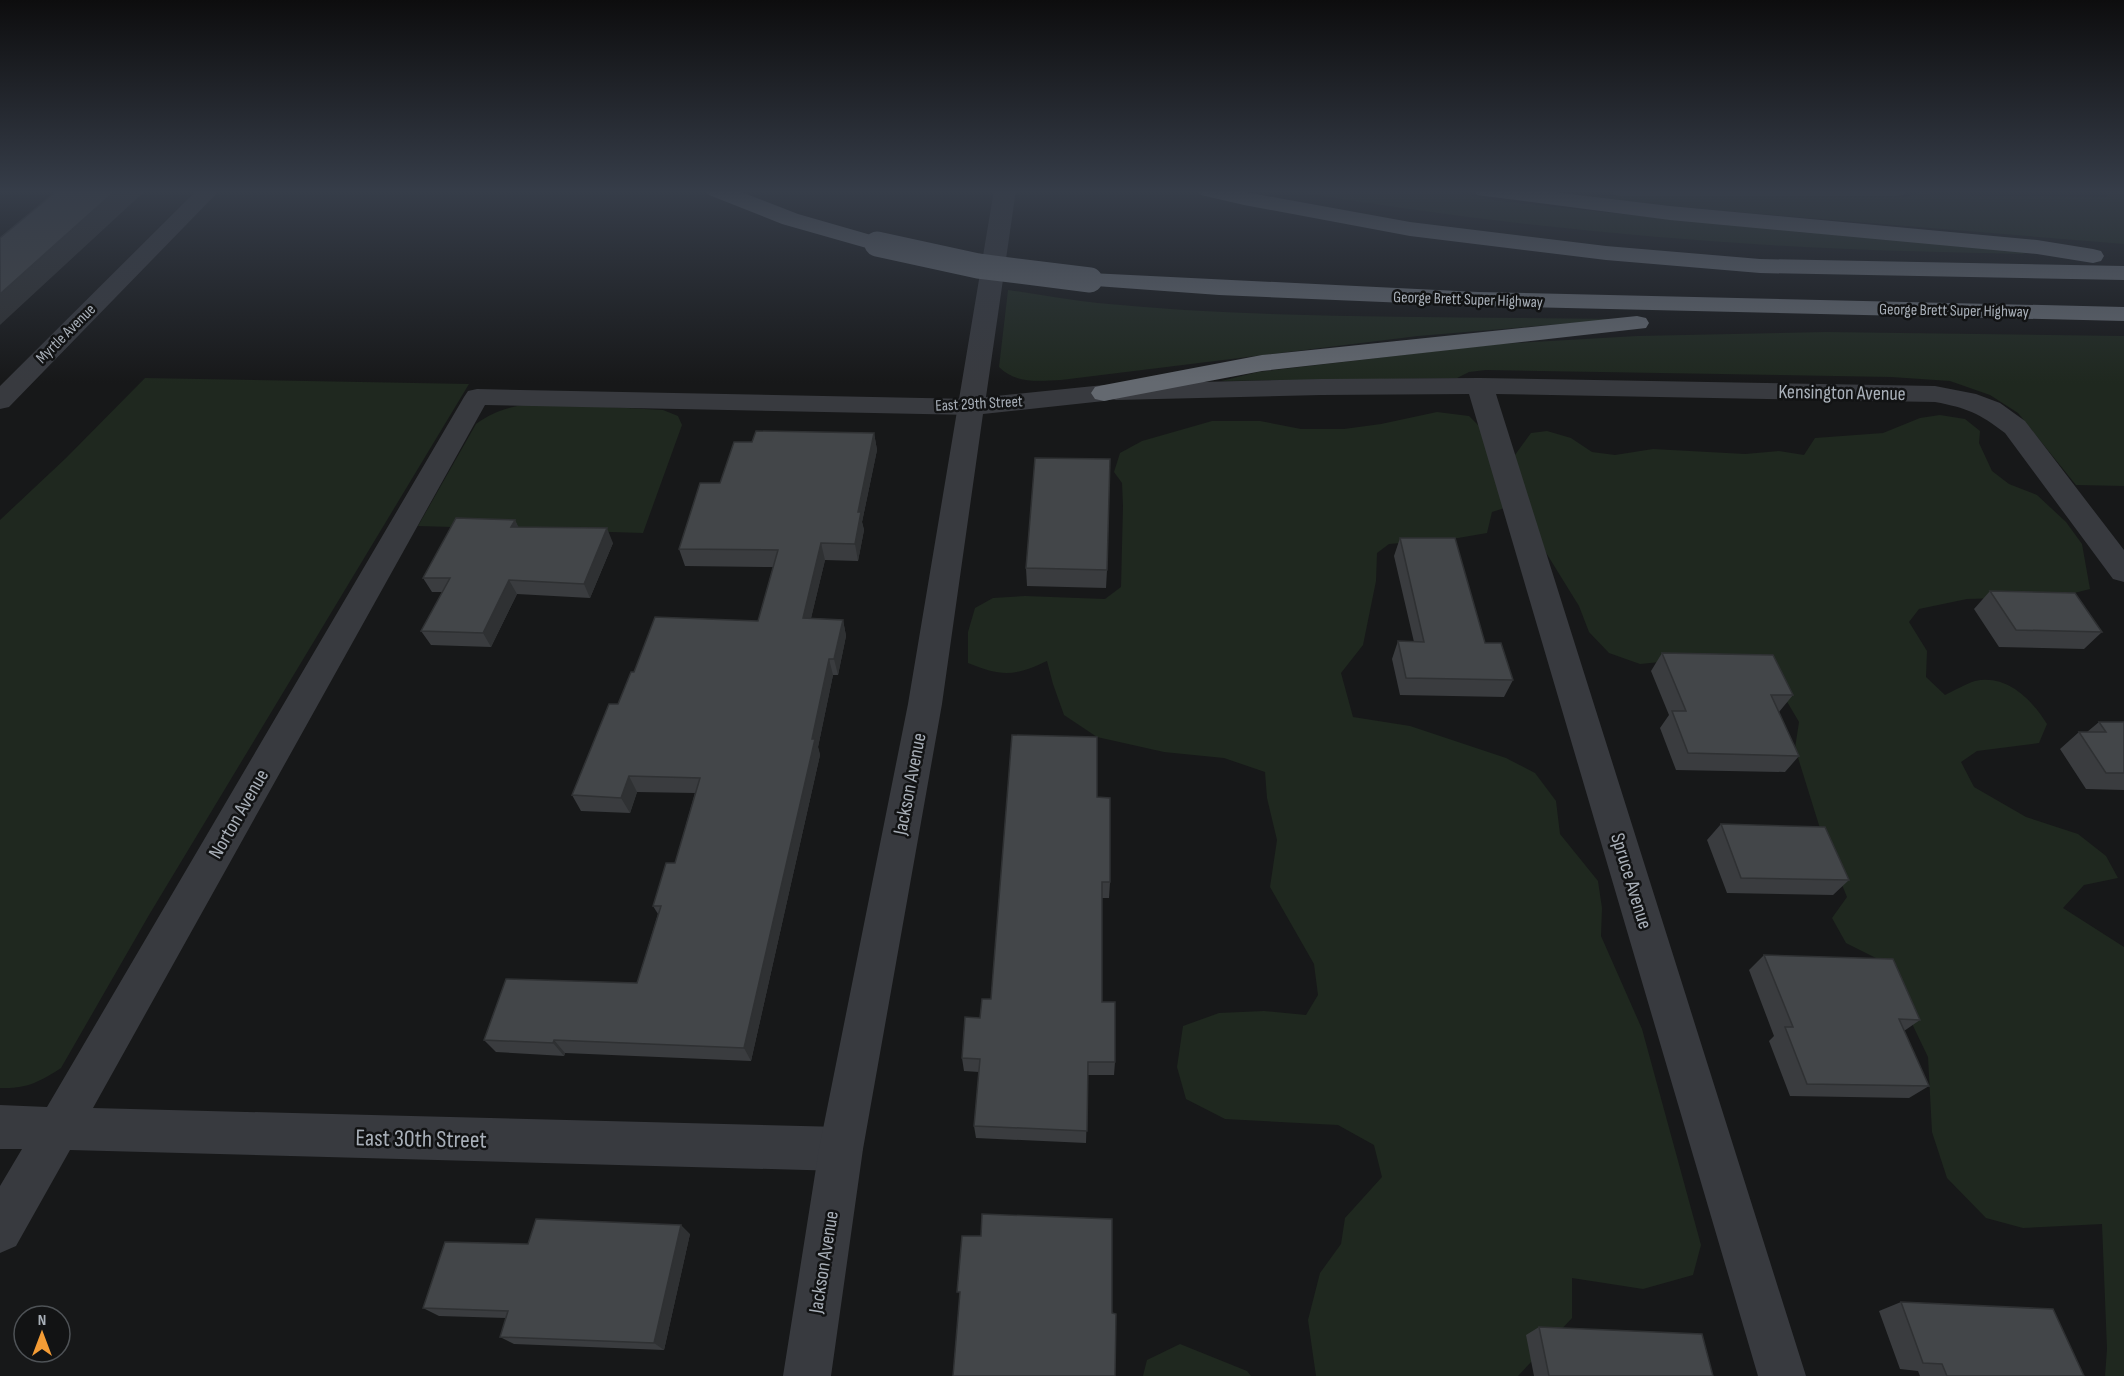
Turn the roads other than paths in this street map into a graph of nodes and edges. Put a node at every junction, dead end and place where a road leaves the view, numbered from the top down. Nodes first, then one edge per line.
1 (145, 254) edge
2 (924, 254) edge
3 (995, 254) edge
4 (1620, 254) edge
5 (2082, 254) edge
6 (2124, 261) edge
7 (2124, 273) edge
8 (1824, 308) junction
9 (2124, 314) edge
10 (1480, 386) junction
11 (1104, 393) junction
12 (477, 397) joint
13 (2, 398) edge
14 (972, 407) junction
15 (2124, 571) edge
16 (0, 1127) edge
17 (58, 1131) junction
18 (842, 1149) junction
19 (0, 1230) edge
20 (807, 1376) edge
21 (1782, 1376) edge

1 - 13 street, Myrtle Avenue
2 - 8 highway, George Brett Super Highway, bridge
3 - 14 street, Jackson Avenue
4 - 7 highway
5 - 6 highway
8 - 9 highway, George Brett Super Highway
8 - 11 highway
10 - 11 street, East 29th Street
10 - 15 street, Kensington Avenue
10 - 21 street, Spruce Avenue
11 - 14 street, East 29th Street
12 - 14 street, East 29th Street
12 - 17 street, Norton Avenue
14 - 18 street, Jackson Avenue
16 - 17 street, East 30th Street
17 - 18 street, East 30th Street
17 - 19 street, Norton Avenue
18 - 20 street, Jackson Avenue

